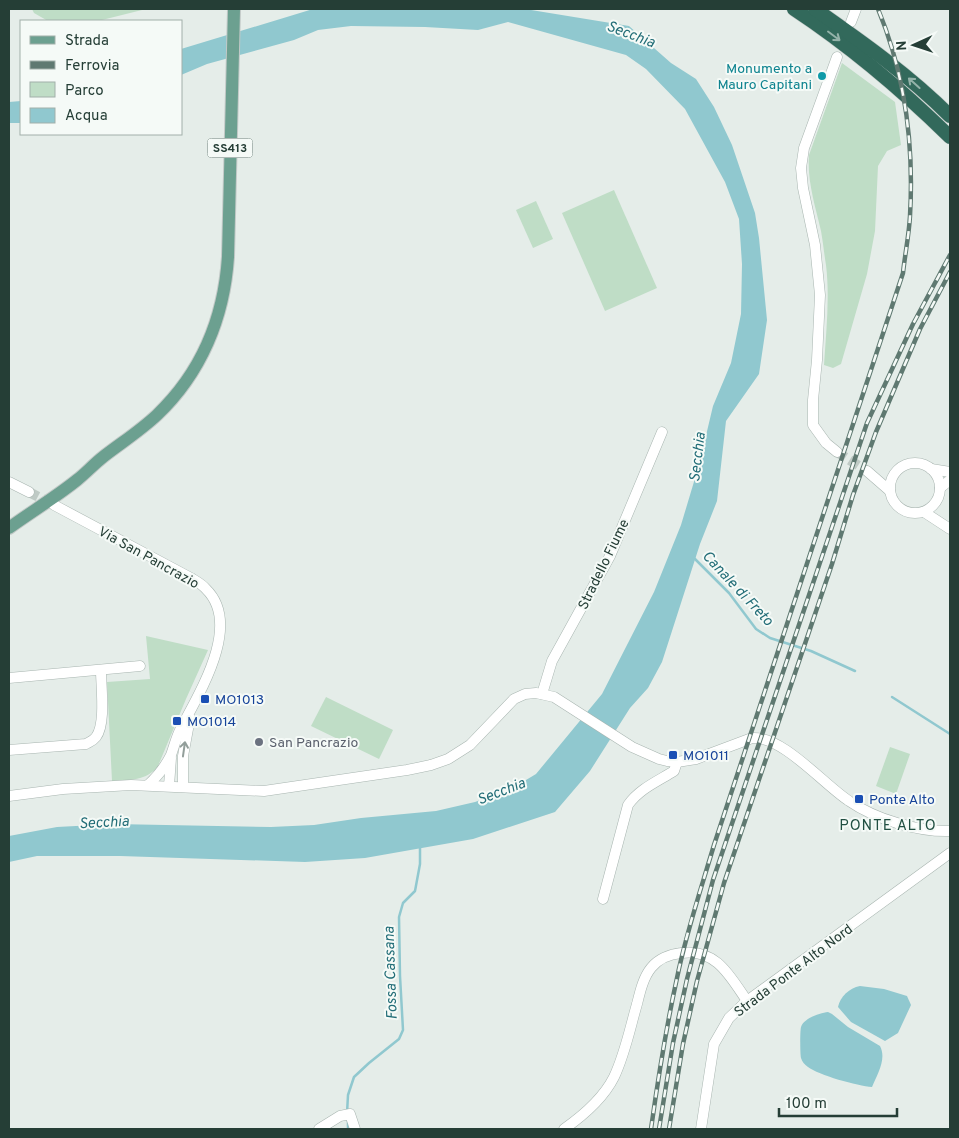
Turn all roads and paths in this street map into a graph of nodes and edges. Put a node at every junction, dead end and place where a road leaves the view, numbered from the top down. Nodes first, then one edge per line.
1 (234, 9) edge
2 (794, 9) edge
3 (815, 9) edge
4 (856, 9) edge
5 (851, 22) dead end
6 (837, 57) dead end
7 (950, 116) edge
8 (950, 137) edge
9 (662, 432) dead end
10 (836, 452) tunnel mouth
11 (103, 457) junction
12 (931, 469) junction
13 (950, 472) edge
14 (895, 473) junction
15 (950, 480) edge
16 (9, 482) edge
17 (940, 488) junction
18 (890, 491) junction
19 (28, 492) tunnel mouth
20 (936, 503) junction
21 (54, 505) tunnel mouth
22 (924, 512) junction
23 (9, 518) edge
24 (9, 528) edge
25 (950, 529) edge
26 (140, 666) dead end
27 (101, 670) junction
28 (9, 678) edge
29 (542, 694) junction
30 (191, 712) junction
31 (9, 750) edge
32 (171, 754) junction
33 (677, 762) junction
34 (148, 785) junction
35 (169, 786) junction
36 (183, 787) junction
37 (9, 796) edge
38 (950, 832) edge
39 (950, 853) edge
40 (603, 899) dead end
41 (747, 1001) junction
42 (319, 1129) edge
43 (355, 1129) edge
44 (564, 1129) edge
45 (701, 1129) edge

1 - 11 main road, SS413
2 -> 8 highway
7 -> 3 highway
4 - 5 street
6 - 10 street
9 - 29 street, Stradello Fiume
11 - 23 main road, SS413
11 - 24 main road, SS413
12 - 13 street
12 - 14 street
12 - 17 street
14 - 18 street
14 - 18 street
15 - 17 street
16 - 19 street
17 - 20 street
18 - 22 street
20 - 22 street
20 - 25 street
21 - 30 street, Via San Pancrazio
22 - 25 street
26 - 27 street
27 - 28 street
27 - 31 street
29 - 33 street
29 - 36 street
30 - 32 street, Via San Pancrazio
36 -> 30 street, Via San Pancrazio
32 - 34 street, Via San Pancrazio
32 - 35 street, Via San Pancrazio
33 - 38 street
33 - 40 street
34 - 35 street
34 - 37 street
35 - 36 street
39 - 41 street, Strada Ponte Alto Nord
41 - 44 street
41 - 45 street, Strada Ponte Alto Nord
42 - 43 street

